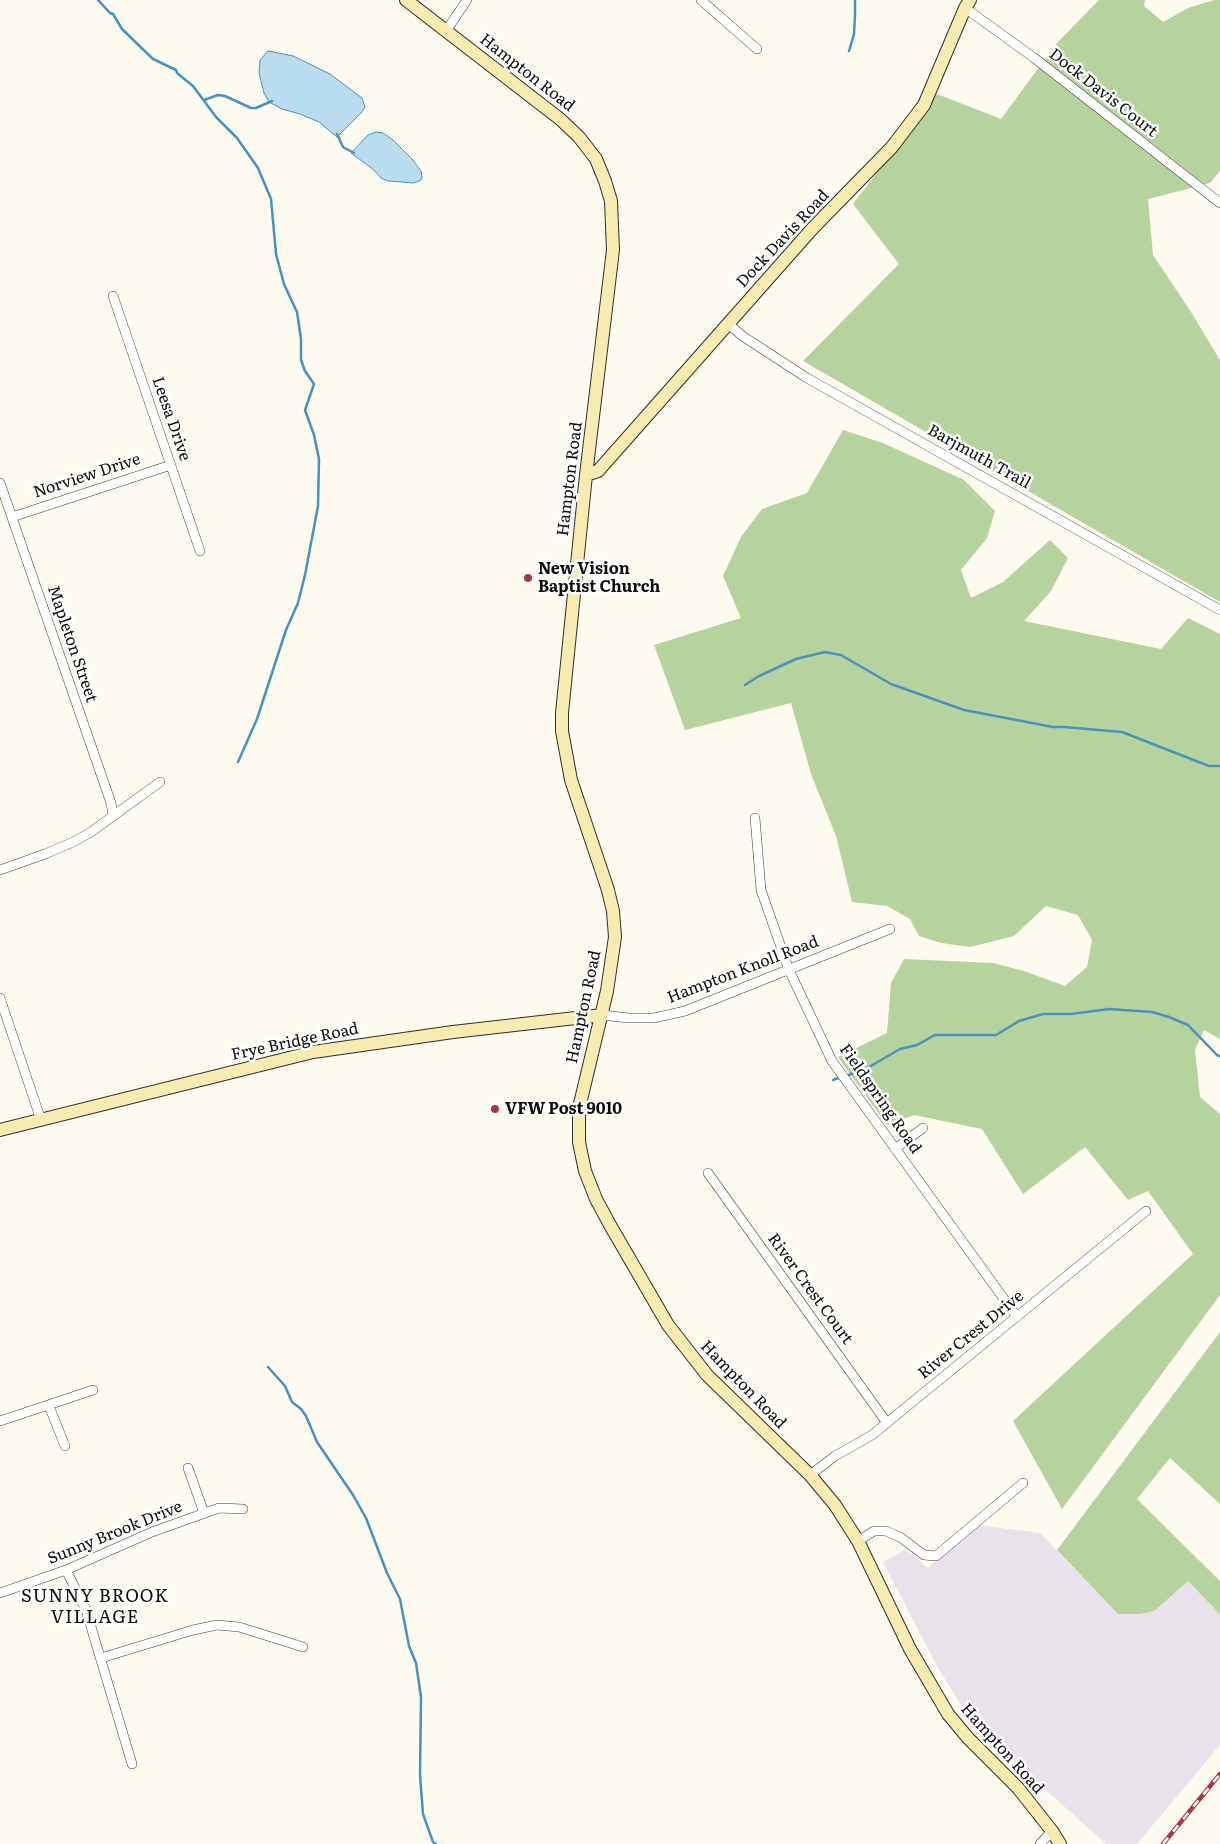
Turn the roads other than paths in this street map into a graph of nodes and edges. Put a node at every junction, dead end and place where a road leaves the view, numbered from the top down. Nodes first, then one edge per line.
1 (406, 0) edge
2 (467, 0) edge
3 (701, 0) edge
4 (967, 4) edge
5 (446, 31) junction
6 (757, 48) dead end
7 (1220, 203) edge
8 (113, 296) dead end
9 (728, 324) junction
10 (171, 465) junction
11 (586, 475) junction
12 (0, 483) edge
13 (12, 517) junction
14 (200, 551) dead end
15 (1220, 610) edge
16 (160, 782) dead end
17 (113, 816) junction
18 (755, 818) dead end
19 (0, 870) edge
20 (890, 928) dead end
21 (789, 970) junction
22 (0, 998) edge
23 (602, 1015) junction
24 (41, 1120) junction
25 (923, 1128) dead end
26 (0, 1130) edge
27 (894, 1149) junction
28 (708, 1173) dead end
29 (1146, 1211) dead end
30 (1017, 1317) junction
31 (93, 1390) dead end
32 (49, 1406) junction
33 (0, 1421) edge
34 (887, 1422) junction
35 (65, 1446) dead end
36 (188, 1468) dead end
37 (810, 1475) junction
38 (1022, 1483) dead end
39 (243, 1509) dead end
40 (204, 1513) junction
41 (858, 1542) junction
42 (66, 1570) junction
43 (0, 1593) edge
44 (303, 1647) dead end
45 (101, 1658) junction
46 (132, 1764) dead end
47 (1052, 1831) junction
48 (1040, 1844) edge
49 (1060, 1844) edge

1 - 5 main road, Hampton Road
2 - 5 street
3 - 6 street
4 - 7 street, Dock Davis Court
4 - 9 main road, Dock Davis Road
5 - 11 main road, Hampton Road
8 - 10 street, Leesa Drive
9 - 11 main road, Dock Davis Road
9 - 15 street, Barjmuth Trail
10 - 13 street, Norview Drive
10 - 14 street, Leesa Drive
11 - 23 main road, Hampton Road
12 - 13 street, Mapleton Street
13 - 17 street, Mapleton Street
16 - 17 street
17 - 19 street
18 - 21 street, Fieldspring Road
20 - 21 street, Hampton Knoll Road
21 - 23 street, Hampton Knoll Road
21 - 27 street, Fieldspring Road
22 - 24 street
23 - 24 main road, Frye Bridge Road
23 - 37 main road, Hampton Road
24 - 26 main road, Frye Bridge Road
25 - 27 street
27 - 30 street, Fieldspring Road
28 - 34 street, River Crest Court
29 - 30 street, River Crest Drive
30 - 34 street, River Crest Drive
31 - 32 street
32 - 33 street
32 - 35 street
34 - 37 street, River Crest Drive
36 - 40 street
37 - 41 main road, Hampton Road
38 - 41 street
39 - 40 street, Sunny Brook Drive
40 - 42 street, Sunny Brook Drive
41 - 47 main road, Hampton Road
42 - 43 street, Sunny Brook Drive
42 - 45 street
44 - 45 street
45 - 46 street
47 - 48 street
47 - 49 main road, Hampton Road

